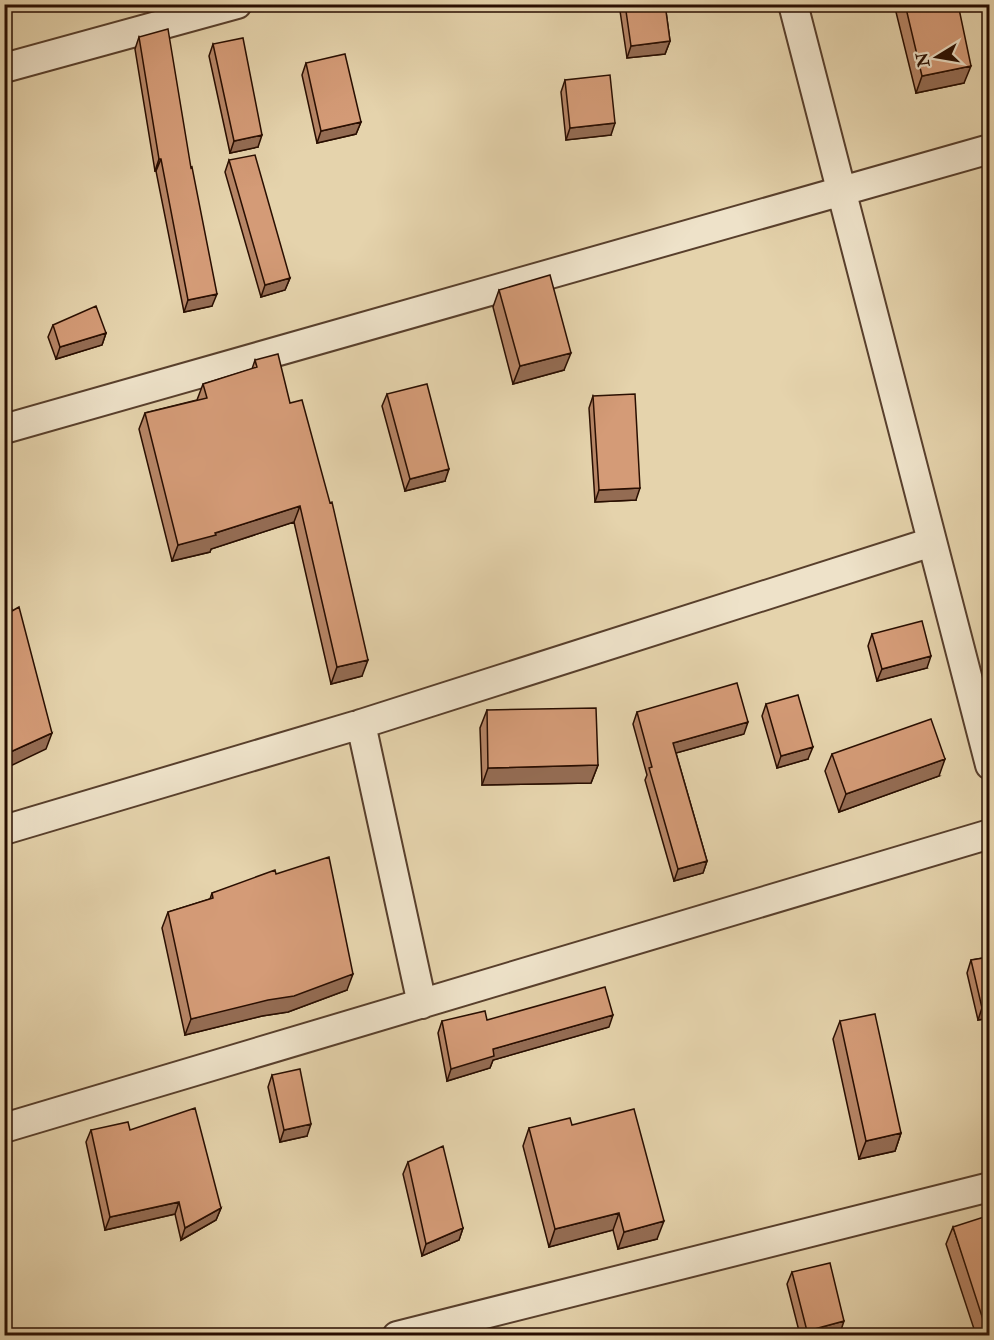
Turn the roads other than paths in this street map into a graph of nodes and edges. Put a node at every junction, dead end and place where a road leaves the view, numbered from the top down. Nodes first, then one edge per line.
1 (237, 4) edge
2 (793, 4) edge
3 (4, 68) edge
4 (990, 149) edge
5 (841, 191) junction
6 (4, 429) edge
7 (932, 542) junction
8 (361, 724) junction
9 (990, 765) edge
10 (4, 830) edge
11 (990, 834) edge
12 (422, 1004) junction
13 (4, 1128) edge
14 (990, 1187) edge
15 (397, 1335) edge

1 - 3 street
2 - 5 street
4 - 5 street
5 - 6 street
5 - 7 street
7 - 8 street
7 - 9 street
8 - 10 street
8 - 12 street
11 - 12 street
12 - 13 street
14 - 15 street

